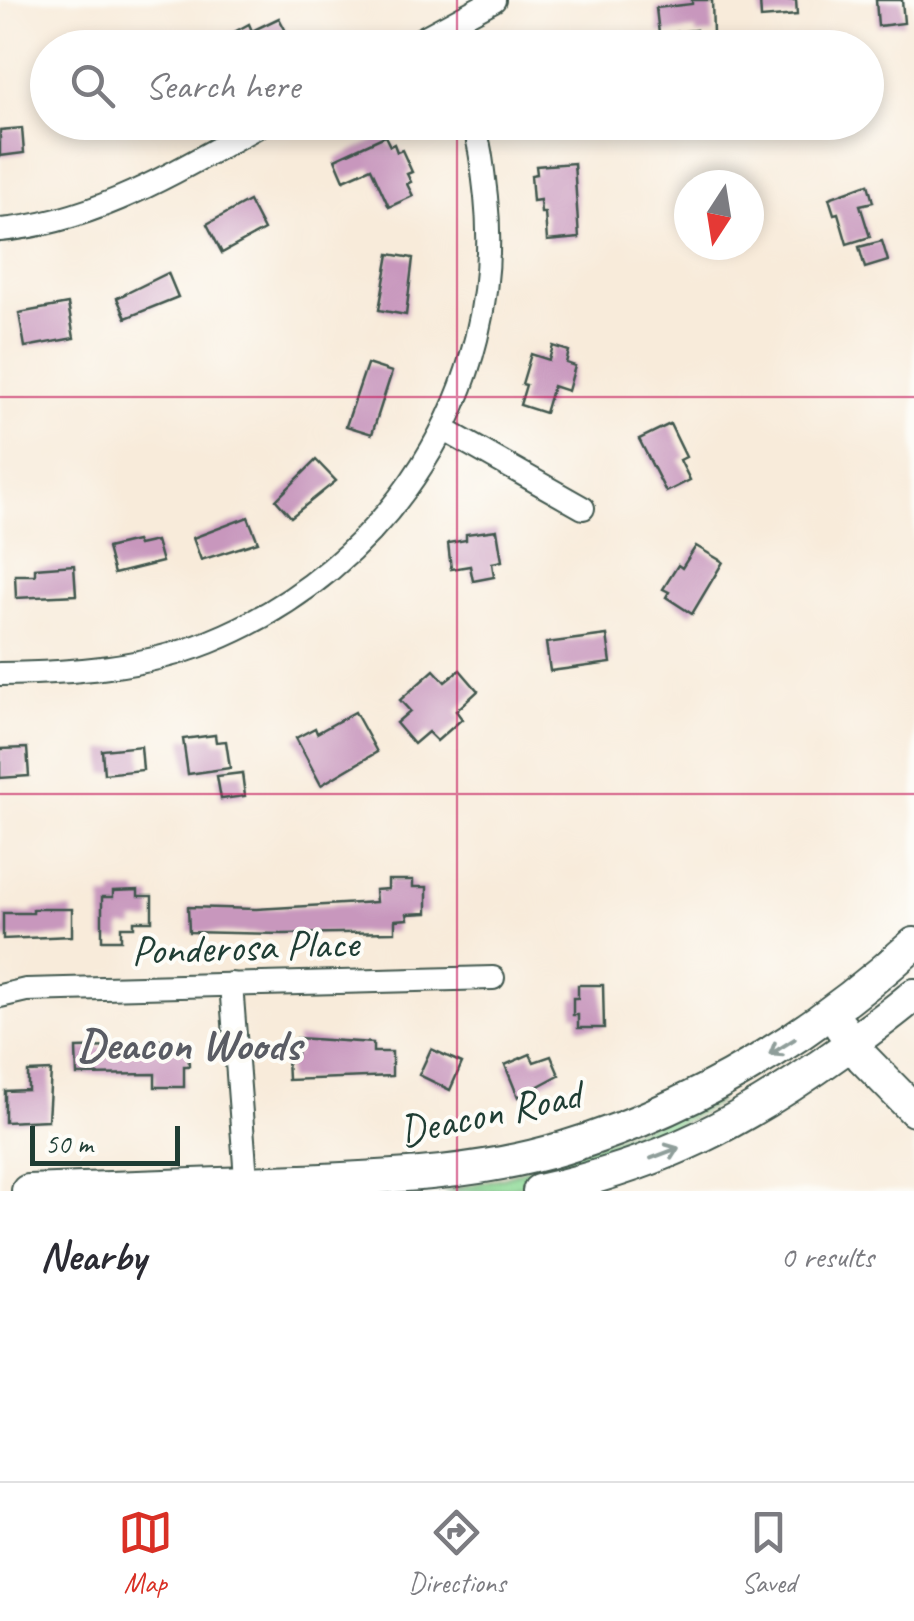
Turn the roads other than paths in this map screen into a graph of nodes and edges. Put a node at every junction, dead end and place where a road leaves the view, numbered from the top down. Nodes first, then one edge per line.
1 (494, 0) edge
2 (452, 30) edge
3 (232, 140) edge
4 (476, 140) edge
5 (0, 230) edge
6 (442, 429) junction
7 (582, 508) dead end
8 (0, 674) edge
9 (914, 944) edge
10 (493, 978) dead end
11 (231, 984) junction
12 (914, 995) edge
13 (0, 996) edge
14 (831, 1014) junction
15 (852, 1042) junction
16 (914, 1110) edge
17 (246, 1187) edge
18 (28, 1191) edge
19 (538, 1191) edge

1 - 2 street
3 - 5 street
4 - 6 street
6 - 7 street
6 - 8 street
9 - 14 main road, Deacon Road
10 - 11 street, Ponderosa Place
11 - 13 street, Ponderosa Place
11 - 17 street
12 - 15 main road, Deacon Road
14 - 15 main road
14 -> 17 main road, Deacon Road
15 - 16 main road
19 -> 15 main road, Deacon Road
17 - 18 main road, Deacon Road

